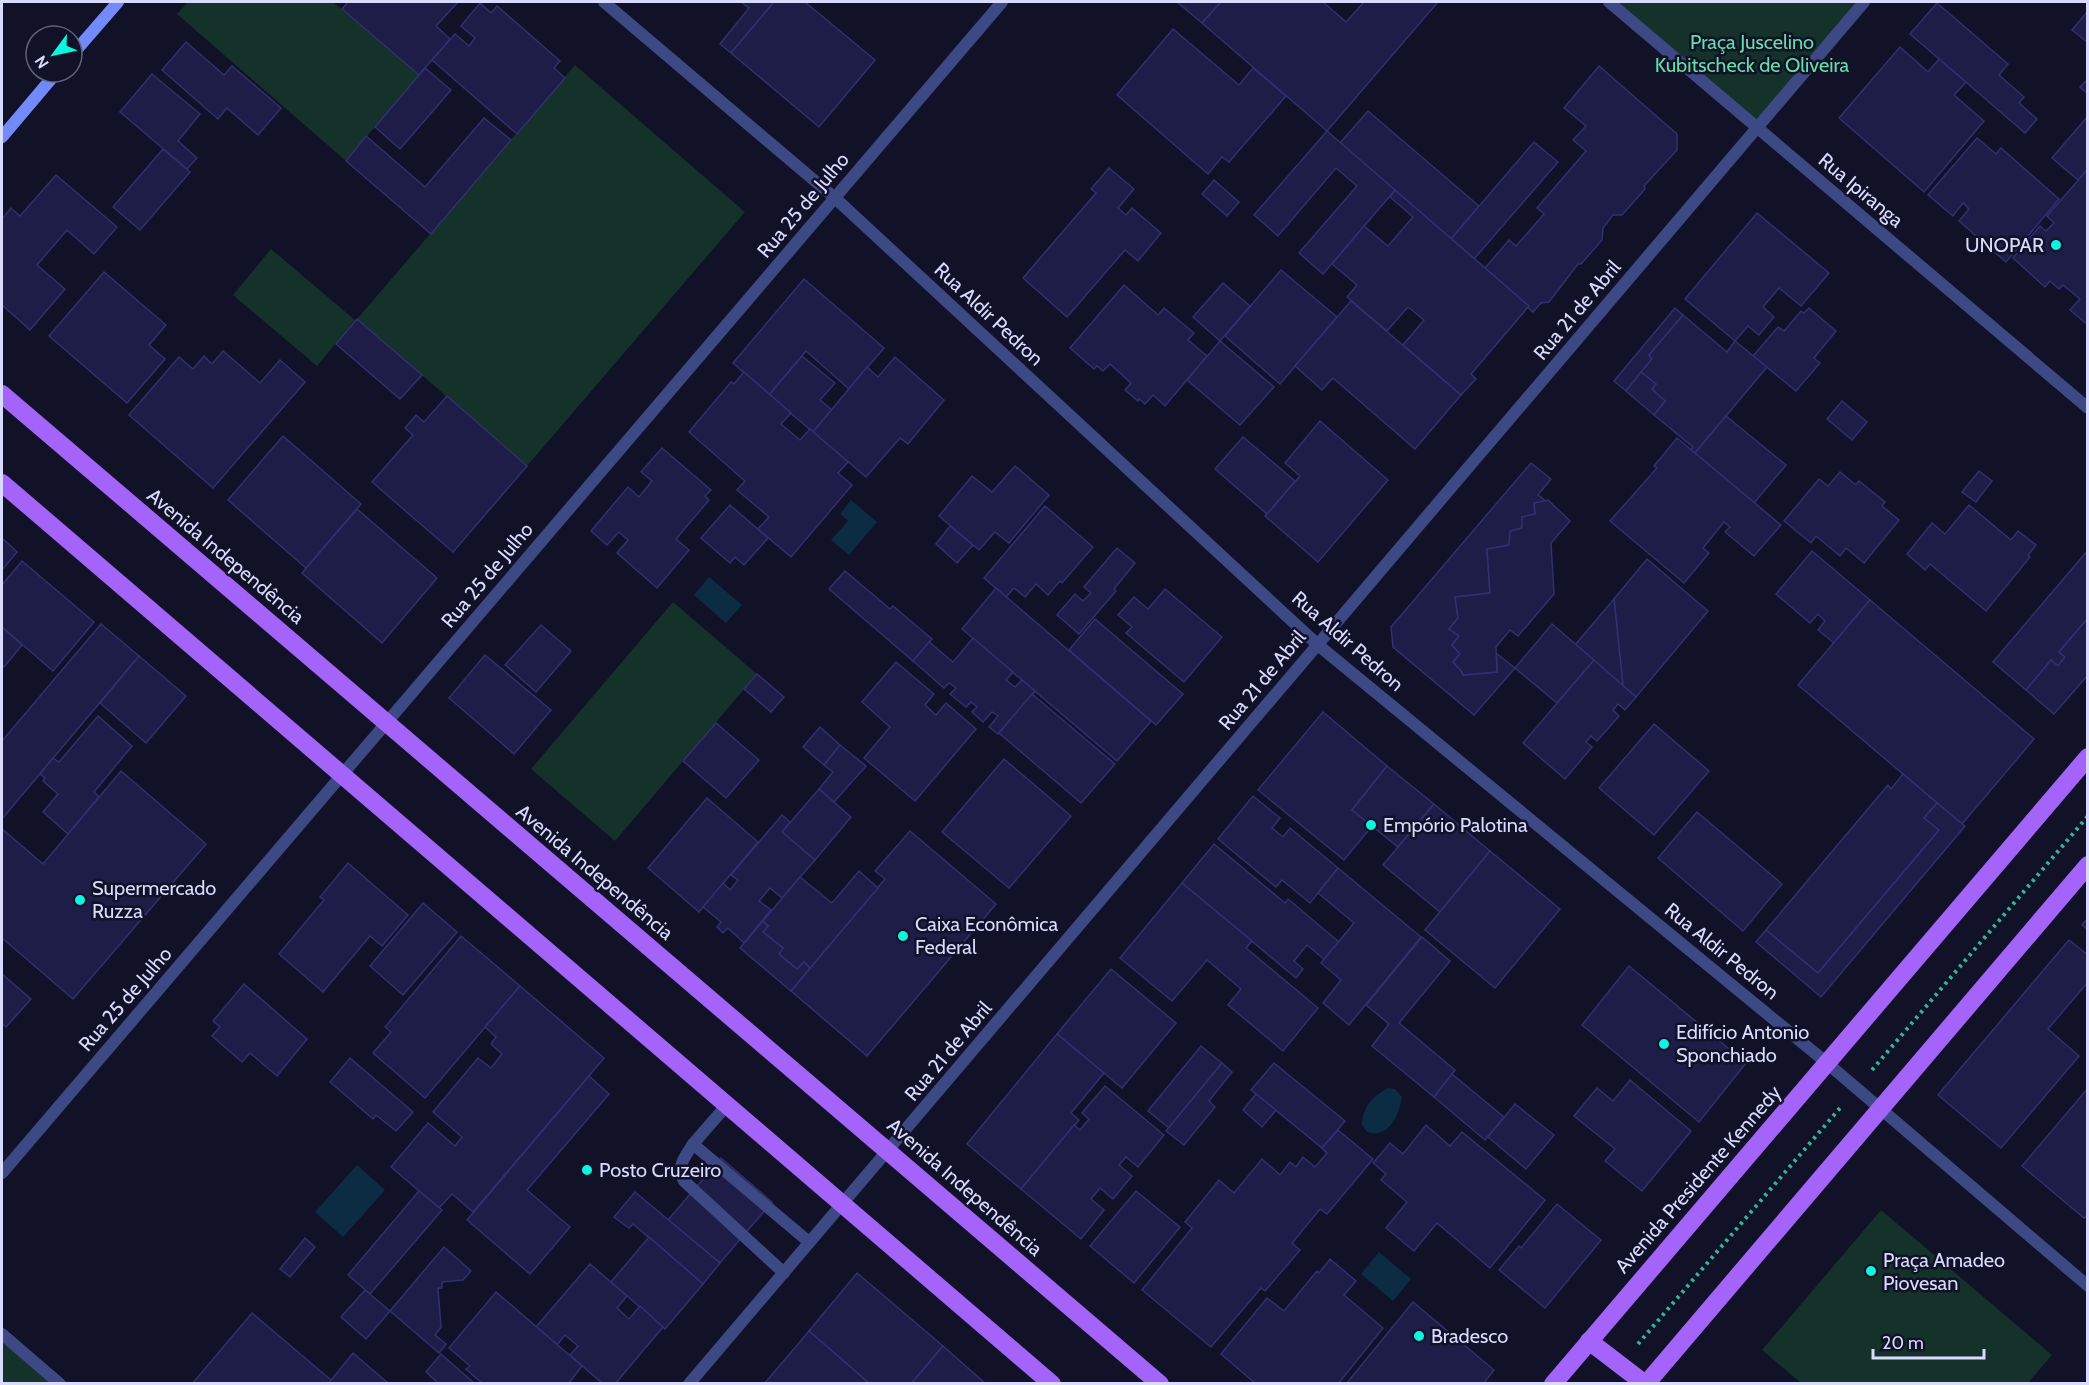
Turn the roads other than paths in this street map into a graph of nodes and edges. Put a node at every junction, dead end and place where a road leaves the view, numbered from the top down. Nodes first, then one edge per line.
1 (118, 2) edge
2 (604, 2) edge
3 (1002, 2) edge
4 (1609, 2) edge
5 (1864, 2) edge
6 (84, 41) edge
7 (47, 84) edge
8 (1757, 128) junction
9 (2, 137) edge
10 (834, 198) junction
11 (2, 394) edge
12 (2088, 408) edge
13 (2, 483) edge
14 (1318, 645) junction
15 (387, 723) junction
16 (2088, 757) edge
17 (343, 775) junction
18 (2088, 865) edge
19 (1827, 1063) junction
20 (727, 1105) junction
21 (1880, 1109) junction
22 (693, 1144) junction
23 (888, 1151) junction
24 (2, 1173) edge
25 (842, 1204) junction
26 (809, 1242) junction
27 (784, 1273) junction
28 (2088, 1286) edge
29 (2, 1334) edge
30 (1589, 1341) junction
31 (1138, 1377) edge
32 (60, 1383) edge
33 (689, 1383) edge
34 (1052, 1383) edge
35 (1160, 1383) edge
36 (1553, 1383) edge
37 (1646, 1383) edge

1 - 6 street
2 - 10 street, Rua Aldir Pedron
3 - 10 street, Rua 25 de Julho
4 - 8 street, Rua Ipiranga
5 - 8 street, Rua 21 de Abril
7 - 9 street
8 - 12 street, Rua Ipiranga
8 - 14 street, Rua 21 de Abril
10 - 14 street, Rua Aldir Pedron
10 - 15 street, Rua 25 de Julho
11 - 15 main road, Avenida Independência
13 - 17 main road
14 - 19 street, Rua Aldir Pedron
14 - 23 street, Rua 21 de Abril
15 - 17 street, Rua 25 de Julho
15 - 23 main road, Avenida Independência
16 - 19 main road, Avenida Presidente Kennedy
17 - 20 main road
17 - 24 street, Rua 25 de Julho
18 - 21 main road
19 - 21 street, Rua Aldir Pedron
19 - 30 main road, Avenida Presidente Kennedy
20 - 22 street
20 - 25 main road
21 - 28 street, Rua Aldir Pedron
21 - 37 main road
22 - 26 street
22 - 27 street
23 - 25 street, Rua 21 de Abril
23 - 31 main road, Avenida Independência
25 - 26 street, Rua 21 de Abril
25 - 34 main road
26 - 27 street, Rua 21 de Abril
27 - 33 street, Rua 21 de Abril
29 - 32 street
30 - 36 main road, Avenida Presidente Kennedy
30 - 37 main road
31 - 35 main road, Avenida Independência

